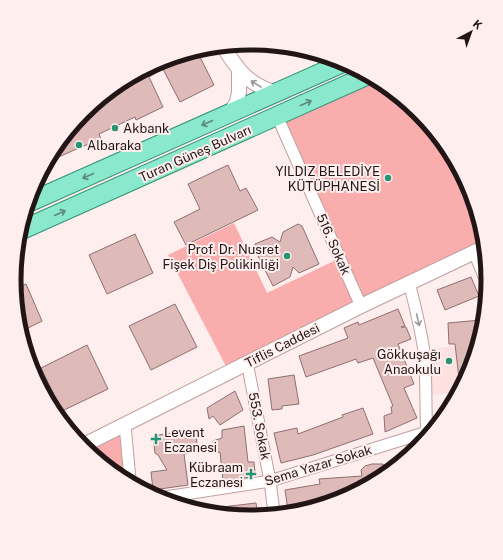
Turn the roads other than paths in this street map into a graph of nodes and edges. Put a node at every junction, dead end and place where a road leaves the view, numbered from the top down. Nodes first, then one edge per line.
1 (226, 51) edge
2 (337, 66) edge
3 (238, 70) junction
4 (362, 78) edge
5 (276, 93) junction
6 (230, 113) junction
7 (277, 116) junction
8 (36, 199) edge
9 (27, 228) edge
10 (478, 250) edge
11 (482, 264) edge
12 (410, 282) junction
13 (361, 306) junction
14 (247, 362) junction
15 (125, 424) junction
16 (427, 429) edge
17 (421, 436) edge
18 (89, 443) edge
19 (130, 476) edge
20 (270, 481) junction
21 (172, 496) edge
22 (274, 510) edge

1 - 3 street
2 - 5 main road, Turan Güneş Bulvarı
5 -> 3 street
3 - 6 street
7 -> 4 main road, Turan Güneş Bulvarı
5 - 6 main road, Turan Güneş Bulvarı
6 -> 8 main road, Turan Güneş Bulvarı
9 -> 7 main road, Turan Güneş Bulvarı
7 - 13 street, 516. Sokak
10 - 11 street
10 - 12 street, Tiflis Caddesi
12 - 13 street, Tiflis Caddesi
12 -> 16 street
13 - 14 street, Tiflis Caddesi
14 - 15 street, Tiflis Caddesi
14 - 20 street, 553. Sokak
15 - 18 street, Tiflis Caddesi
15 - 19 street
17 - 20 street, Sema Yazar Sokak
20 - 21 street, Sema Yazar Sokak
20 - 22 street, 553. Sokak

